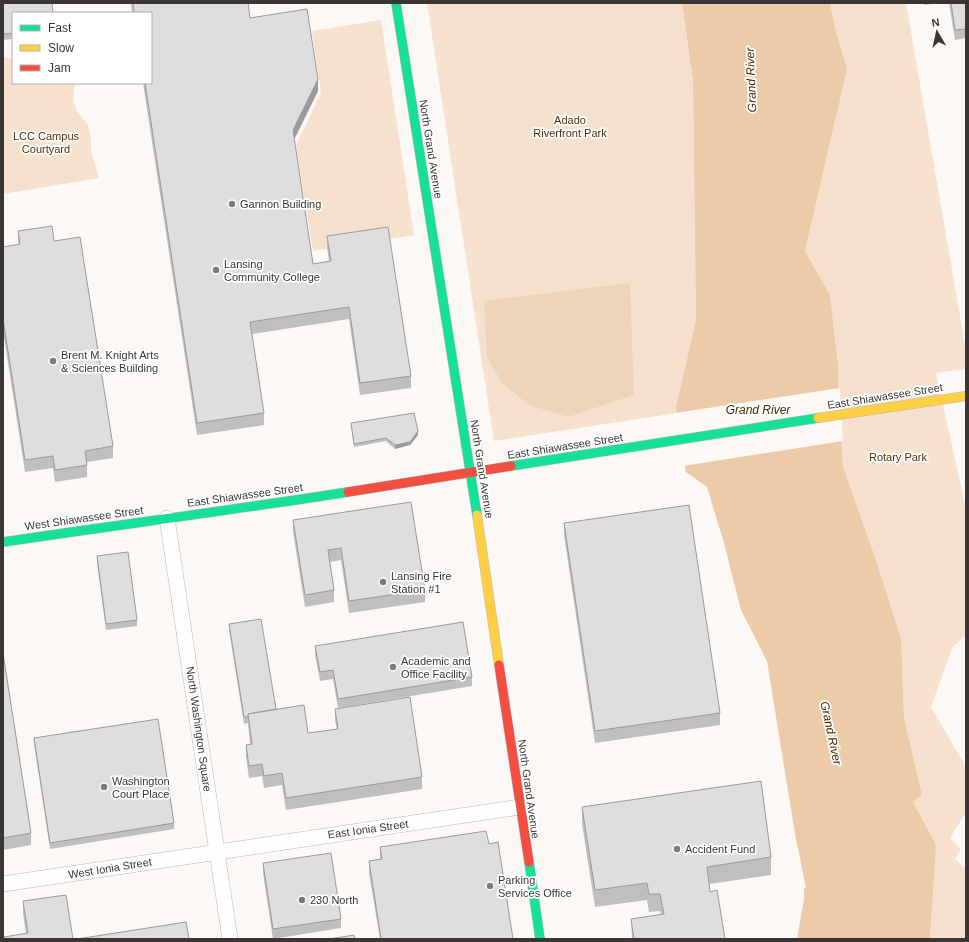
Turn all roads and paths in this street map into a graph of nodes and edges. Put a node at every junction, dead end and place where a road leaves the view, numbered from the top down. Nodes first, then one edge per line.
1 (396, 3) edge
2 (966, 396) edge
3 (471, 473) junction
4 (168, 518) junction
5 (3, 542) edge
6 (520, 808) junction
7 (217, 852) junction
8 (3, 884) edge
9 (230, 939) edge
10 (540, 939) edge

1 - 3 street, North Grand Avenue
2 - 3 street, East Shiawassee Street
3 - 4 street, East Shiawassee Street
3 - 6 street, North Grand Avenue
4 - 5 street, West Shiawassee Street
4 - 7 street, North Washington Square
6 - 7 street, East Ionia Street
6 - 10 street, North Grand Avenue
7 - 8 street, West Ionia Street
7 - 9 street, North Washington Square

